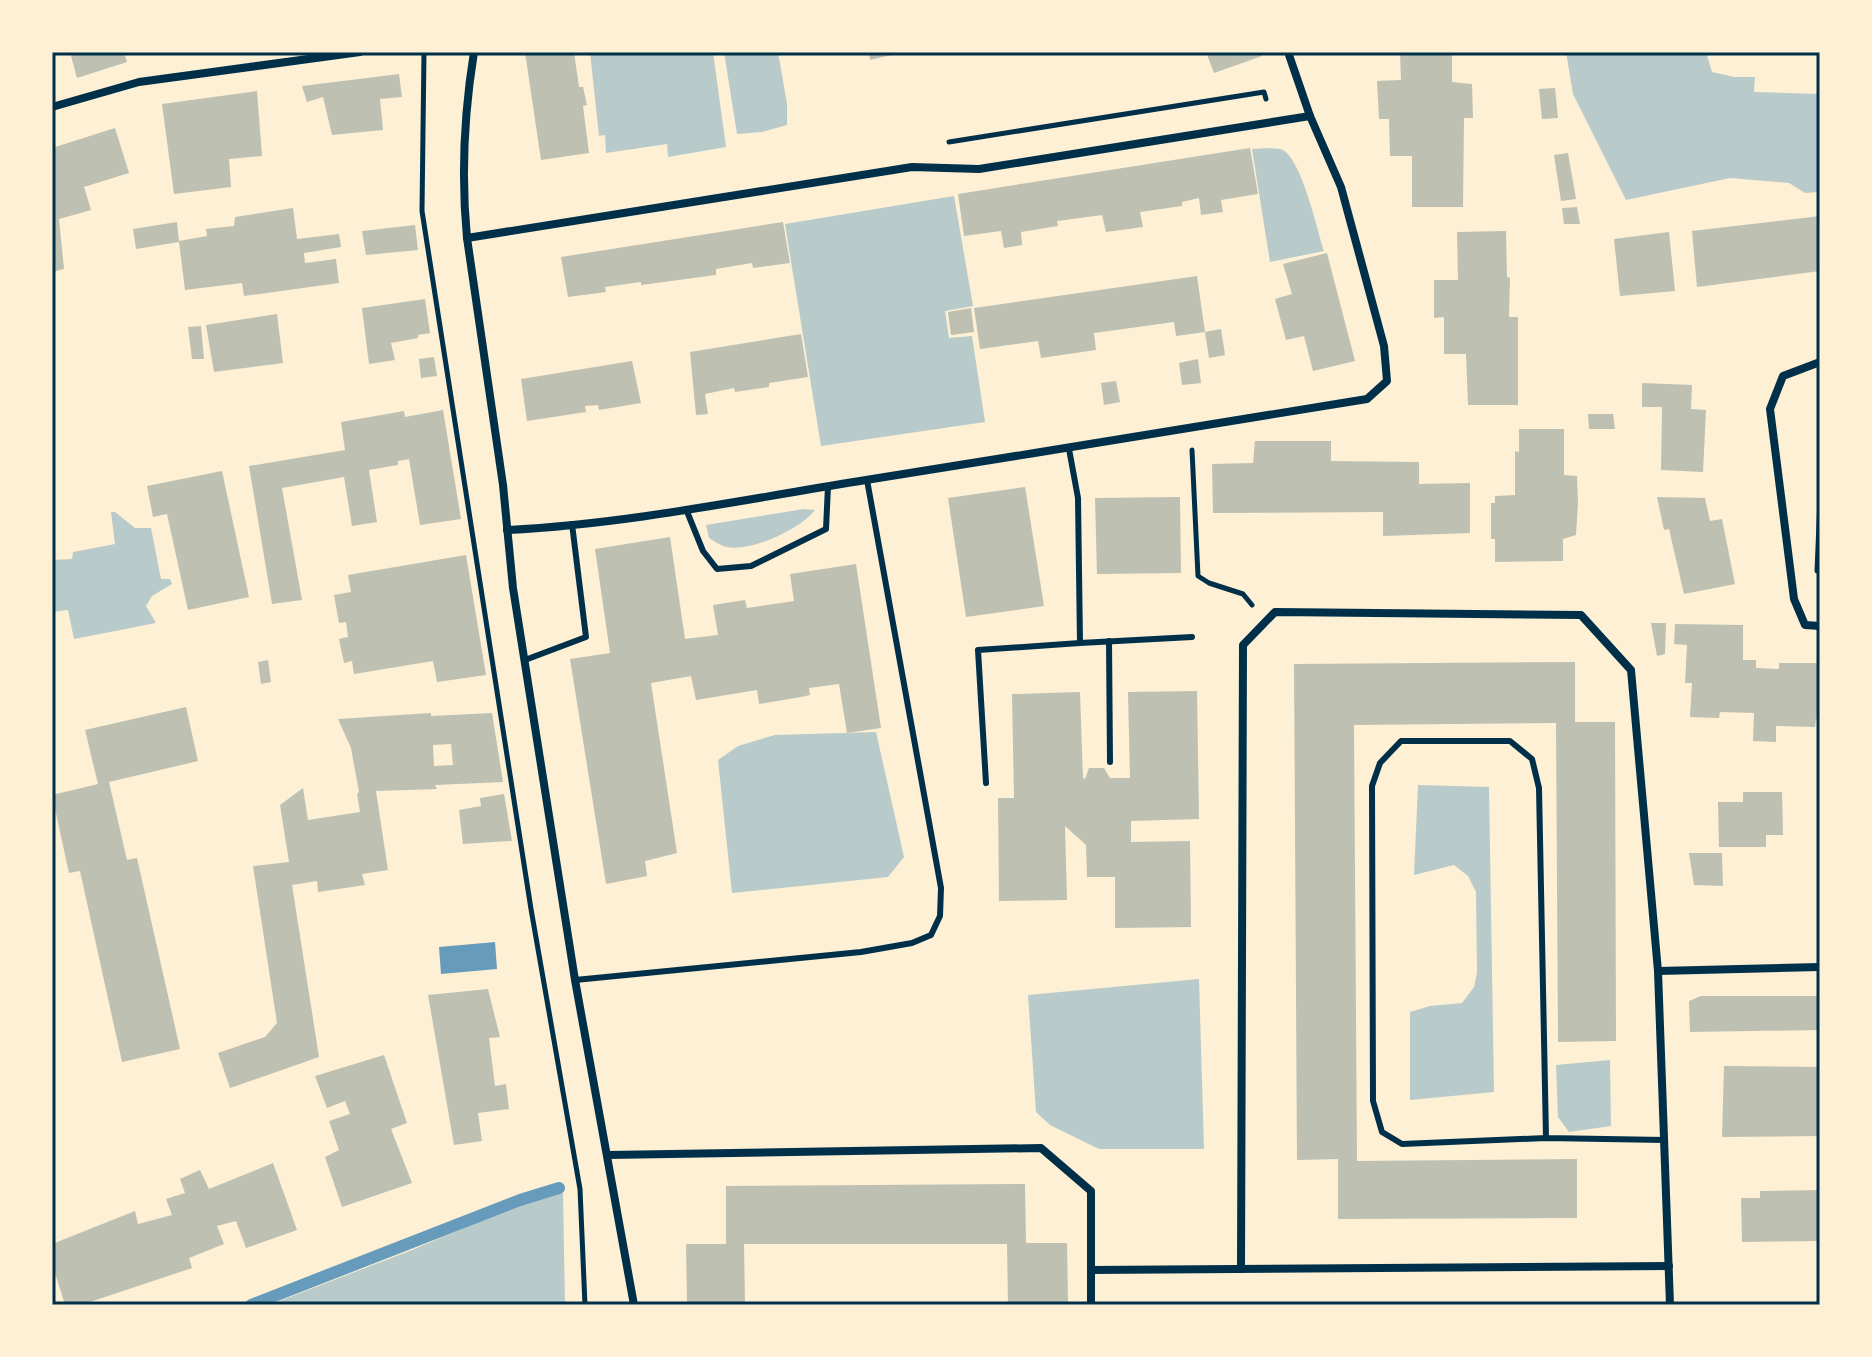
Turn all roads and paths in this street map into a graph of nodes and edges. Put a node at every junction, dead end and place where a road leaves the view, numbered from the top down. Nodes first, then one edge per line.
1 (360, 52) edge
2 (424, 52) edge
3 (474, 52) edge
4 (1288, 52) edge
5 (52, 107) edge
6 (1310, 116) junction
7 (1271, 122) junction
8 (939, 143) dead end
9 (467, 238) junction
10 (1820, 362) edge
11 (1190, 429) junction
12 (1069, 449) junction
13 (867, 480) junction
14 (828, 486) junction
15 (1820, 500) edge
16 (686, 509) junction
17 (572, 524) junction
18 (507, 530) junction
19 (1817, 579) dead end
20 (1265, 623) junction
21 (1820, 626) edge
22 (1192, 637) dead end
23 (1109, 641) junction
24 (1080, 643) junction
25 (525, 660) junction
26 (1110, 762) dead end
27 (986, 783) dead end
28 (1820, 967) edge
29 (1658, 971) junction
30 (575, 980) junction
31 (1546, 1138) junction
32 (1665, 1140) junction
33 (608, 1155) junction
34 (1669, 1266) junction
35 (1241, 1269) junction
36 (1091, 1270) junction
37 (585, 1305) edge
38 (634, 1305) edge
39 (1091, 1305) edge
40 (1670, 1305) edge

1 - 5 street
2 - 37 path
3 - 9 street
4 - 6 street
6 - 7 street
6 - 11 street
7 - 8 path
7 - 9 street
9 - 18 street
10 - 21 street
11 - 12 street
11 - 20 path
12 - 13 street
12 - 24 lane
13 - 14 street
13 - 30 lane
14 - 16 street
14 - 16 lane
15 - 19 path
16 - 17 street
17 - 18 street
17 - 25 lane
18 - 25 street
20 - 29 street
20 - 35 street
22 - 23 lane
23 - 24 lane
23 - 26 lane
24 - 27 lane
25 - 30 street
28 - 29 street
29 - 32 street
30 - 33 street
31 - 31 lane
31 - 32 lane
32 - 34 street
33 - 36 street
33 - 38 street
34 - 35 street
34 - 40 street
35 - 36 street
36 - 39 street

